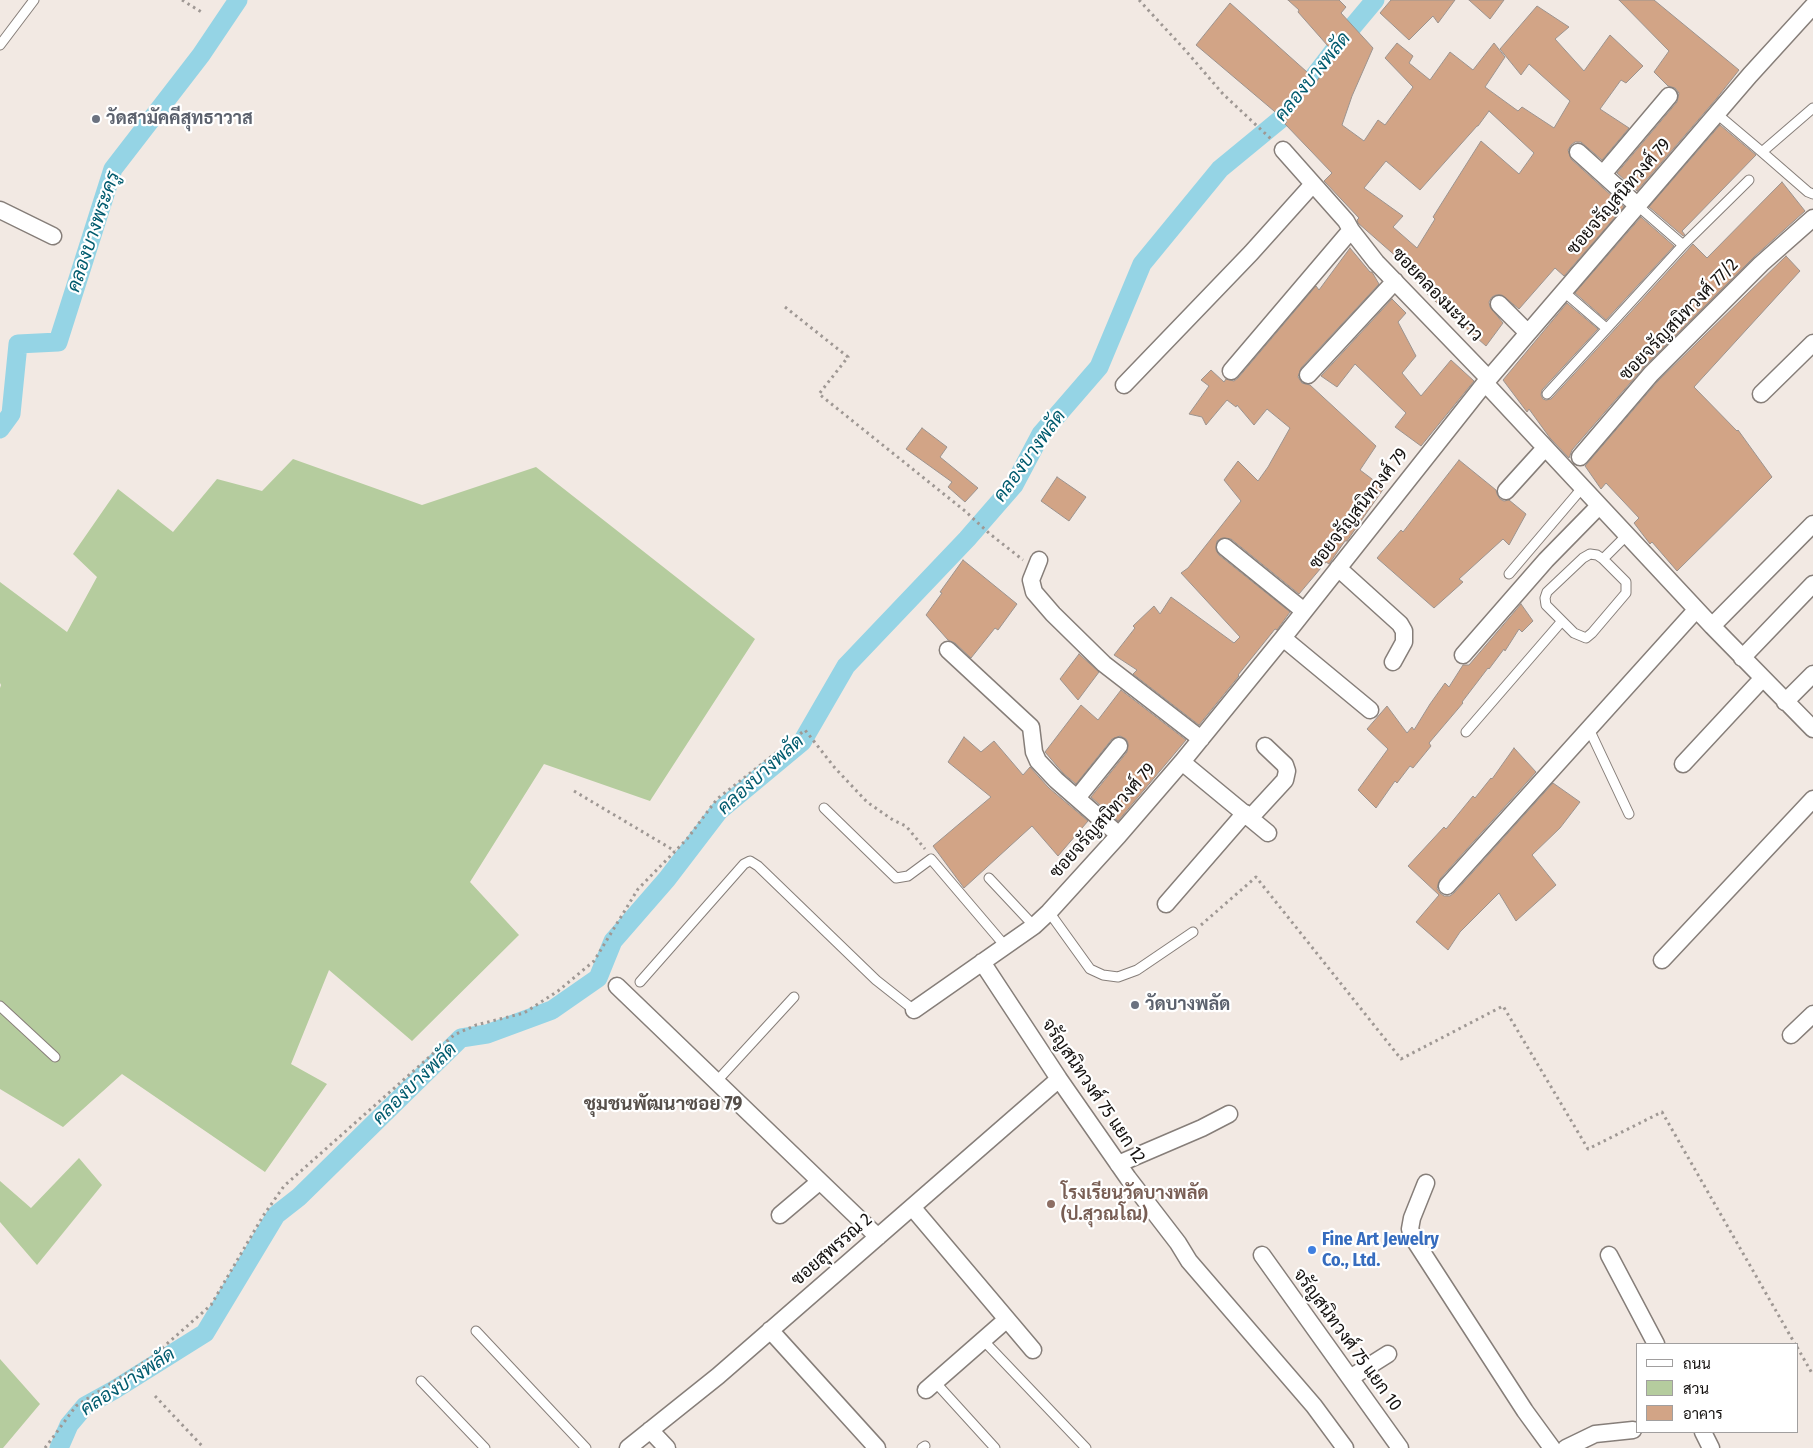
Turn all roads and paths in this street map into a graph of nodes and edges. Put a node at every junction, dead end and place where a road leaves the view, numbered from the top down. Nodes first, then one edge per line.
1 (34, 0) edge
2 (182, 0) edge
3 (1139, 0) edge
4 (1807, 0) edge
5 (1813, 6) edge
6 (203, 13) dead end
7 (0, 45) edge
8 (1669, 96) dead end
9 (1813, 108) edge
10 (1717, 114) junction
11 (1277, 145) joint
12 (1578, 152) dead end
13 (1762, 152) junction
14 (1603, 174) junction
15 (1749, 180) dead end
16 (1313, 184) junction
17 (1813, 194) edge
18 (1638, 206) junction
19 (0, 210) edge
20 (1813, 218) edge
21 (1354, 234) junction
22 (53, 236) dead end
23 (1683, 245) junction
24 (1395, 281) junction
25 (1563, 291) junction
26 (1499, 304) dead end
27 (785, 307) dead end
28 (1606, 328) junction
29 (1528, 333) junction
30 (1813, 343) edge
31 (1231, 371) dead end
32 (1308, 375) dead end
33 (1487, 381) junction
34 (1124, 385) dead end
35 (1547, 394) dead end
36 (1761, 394) dead end
37 (1545, 448) junction
38 (1580, 457) dead end
39 (1583, 487) junction
40 (1506, 492) dead end
41 (1599, 506) junction
42 (1813, 524) edge
43 (1627, 535) junction
44 (1225, 547) dead end
45 (1603, 559) junction
46 (1037, 564) joint
47 (1338, 568) junction
48 (1509, 574) dead end
49 (1813, 584) edge
50 (1696, 610) junction
51 (1304, 611) junction
52 (1562, 621) junction
53 (1712, 626) junction
54 (1283, 638) junction
55 (948, 650) dead end
56 (1463, 655) dead end
57 (1742, 658) junction
58 (1393, 662) dead end
59 (1813, 674) edge
60 (1762, 679) junction
61 (1785, 702) junction
62 (1370, 710) dead end
63 (1589, 729) junction
64 (1813, 729) edge
65 (1466, 732) dead end
66 (1201, 738) junction
67 (1119, 746) dead end
68 (1265, 746) dead end
69 (1182, 762) junction
70 (1683, 764) dead end
71 (574, 791) dead end
72 (1077, 798) junction
73 (1813, 799) edge
74 (824, 808) dead end
75 (1629, 814) dead end
76 (1248, 816) junction
77 (1268, 833) dead end
78 (1119, 834) junction
79 (675, 851) junction
80 (931, 859) junction
81 (989, 878) dead end
82 (1447, 886) dead end
83 (1166, 904) dead end
84 (1050, 912) junction
85 (1034, 926) junction
86 (1193, 932) joint
87 (1006, 947) junction
88 (1662, 960) dead end
89 (982, 962) junction
90 (640, 982) dead end
91 (617, 986) dead end
92 (794, 997) dead end
93 (0, 1006) edge
94 (914, 1010) joint
95 (1813, 1014) edge
96 (1791, 1035) dead end
97 (55, 1057) dead end
98 (1058, 1079) junction
99 (716, 1082) junction
100 (1229, 1114) dead end
101 (1118, 1164) junction
102 (820, 1182) junction
103 (1426, 1183) dead end
104 (912, 1207) junction
105 (780, 1214) dead end
106 (878, 1237) junction
107 (1262, 1255) dead end
108 (1609, 1255) dead end
109 (1006, 1320) junction
110 (770, 1330) junction
111 (476, 1331) dead end
112 (984, 1340) junction
113 (1655, 1343) edge
114 (1794, 1343) edge
115 (1798, 1349) edge
116 (1033, 1350) dead end
117 (1388, 1354) dead end
118 (1813, 1375) edge
119 (1350, 1378) junction
120 (421, 1380) dead end
121 (930, 1386) joint
122 (155, 1396) dead end
123 (650, 1430) junction
124 (1633, 1430) dead end
125 (1704, 1433) edge
126 (45, 1448) edge
127 (204, 1448) edge
128 (485, 1448) edge
129 (586, 1448) edge
130 (628, 1448) edge
131 (667, 1448) edge
132 (877, 1448) edge
133 (995, 1448) edge
134 (1086, 1448) edge
135 (1345, 1448) edge
136 (1400, 1448) edge
137 (1552, 1448) edge
138 (1566, 1448) edge
139 (1711, 1448) edge

1 - 7 lane
2 - 6 path
3 - 11 path
4 - 5 street
5 - 10 street, ซอยจรัญสนิทวงศ์ 79
8 - 14 street
9 - 13 lane
10 - 13 lane
10 - 18 street, ซอยจรัญสนิทวงศ์ 79
11 - 16 street, ซอยคลองมะนาว
12 - 14 street
13 - 17 lane
14 - 18 street
15 - 23 lane
16 - 21 street, ซอยคลองมะนาว
16 - 34 street
18 - 23 lane
18 - 25 street, ซอยจรัญสนิทวงศ์ 79
19 - 22 street
20 - 38 street, ซอยจรัญสนิทวงศ์ 77/2
21 - 24 street, ซอยคลองมะนาว
21 - 31 street
23 - 28 lane
24 - 32 street
24 - 33 street, ซอยคลองมะนาว
25 - 28 lane
25 - 29 street, ซอยจรัญสนิทวงศ์ 79
26 - 29 street
27 - 46 path
28 - 35 lane
29 - 33 street, ซอยจรัญสนิทวงศ์ 79
30 - 36 street
33 - 37 street, ซอยคลองมะนาว
33 - 47 street, ซอยจรัญสนิทวงศ์ 79
37 - 39 street, ซอยคลองมะนาว
37 - 40 street
39 - 41 street, ซอยคลองมะนาว
39 - 48 lane
41 - 43 street, ซอยคลองมะนาว
41 - 56 street
42 - 53 street
43 - 45 lane
43 - 50 street, ซอยคลองมะนาว
44 - 51 street
45 - 52 lane
45 - 52 lane
46 - 66 street
47 - 51 street, ซอยจรัญสนิทวงศ์ 79
47 - 58 street
49 - 57 street
50 - 53 street, ซอยคลองมะนาว
50 - 63 street
51 - 54 street, ซอยจรัญสนิทวงศ์ 79
52 - 65 lane
53 - 57 street, ซอยคลองมะนาว
54 - 62 street
54 - 66 street, ซอยจรัญสนิทวงศ์ 79
55 - 72 street
57 - 60 street, ซอยคลองมะนาว
59 - 61 street
60 - 61 street, ซอยคลองมะนาว
60 - 70 street
61 - 64 street, ซอยคลองมะนาว
63 - 75 lane
63 - 82 street
66 - 69 street, ซอยจรัญสนิทวงศ์ 79
67 - 72 street
68 - 76 street
69 - 76 street
69 - 78 street, ซอยจรัญสนิทวงศ์ 79
71 - 79 path
72 - 78 street
73 - 88 street
74 - 80 lane
76 - 77 street
76 - 83 street
78 - 84 street, ซอยจรัญสนิทวงศ์ 79
79 - 80 path
79 - 126 path
80 - 87 lane
81 - 85 lane
84 - 85 street, ซอยจรัญสนิทวงศ์ 79
84 - 86 lane
85 - 87 street, ซอยจรัญสนิทวงศ์ 79
86 - 114 path
87 - 89 street, ซอยจรัญสนิทวงศ์ 79
89 - 94 street, ซอยจรัญสนิทวงศ์ 79
89 - 98 street, จรัญสนิทวงศ์ 75 แยก 12
90 - 94 lane
91 - 99 street
92 - 99 lane
93 - 97 lane
95 - 96 street
98 - 101 street, จรัญสนิทวงศ์ 75 แยก 12
98 - 104 street, ซอยสุพรรณ 2
99 - 102 street
100 - 101 street
101 - 135 street, จรัญสนิทวงศ์ 75 แยก 12
102 - 105 street
102 - 106 street
103 - 137 street
104 - 106 street, ซอยสุพรรณ 2
104 - 109 street
106 - 110 street, ซอยสุพรรณ 2
107 - 119 street, จรัญสนิทวงศ์ 75 แยก 10
108 - 113 street
109 - 112 street
109 - 116 street
110 - 123 street, ซอยสุพรรณ 2
110 - 132 street
111 - 129 lane
112 - 121 street
112 - 134 lane
115 - 118 path
117 - 119 street
119 - 136 street, จรัญสนิทวงศ์ 75 แยก 10
120 - 128 lane
121 - 133 lane
122 - 127 path
123 - 130 street, ซอยสุพรรณ 2
123 - 131 street
124 - 138 street
125 - 139 street

